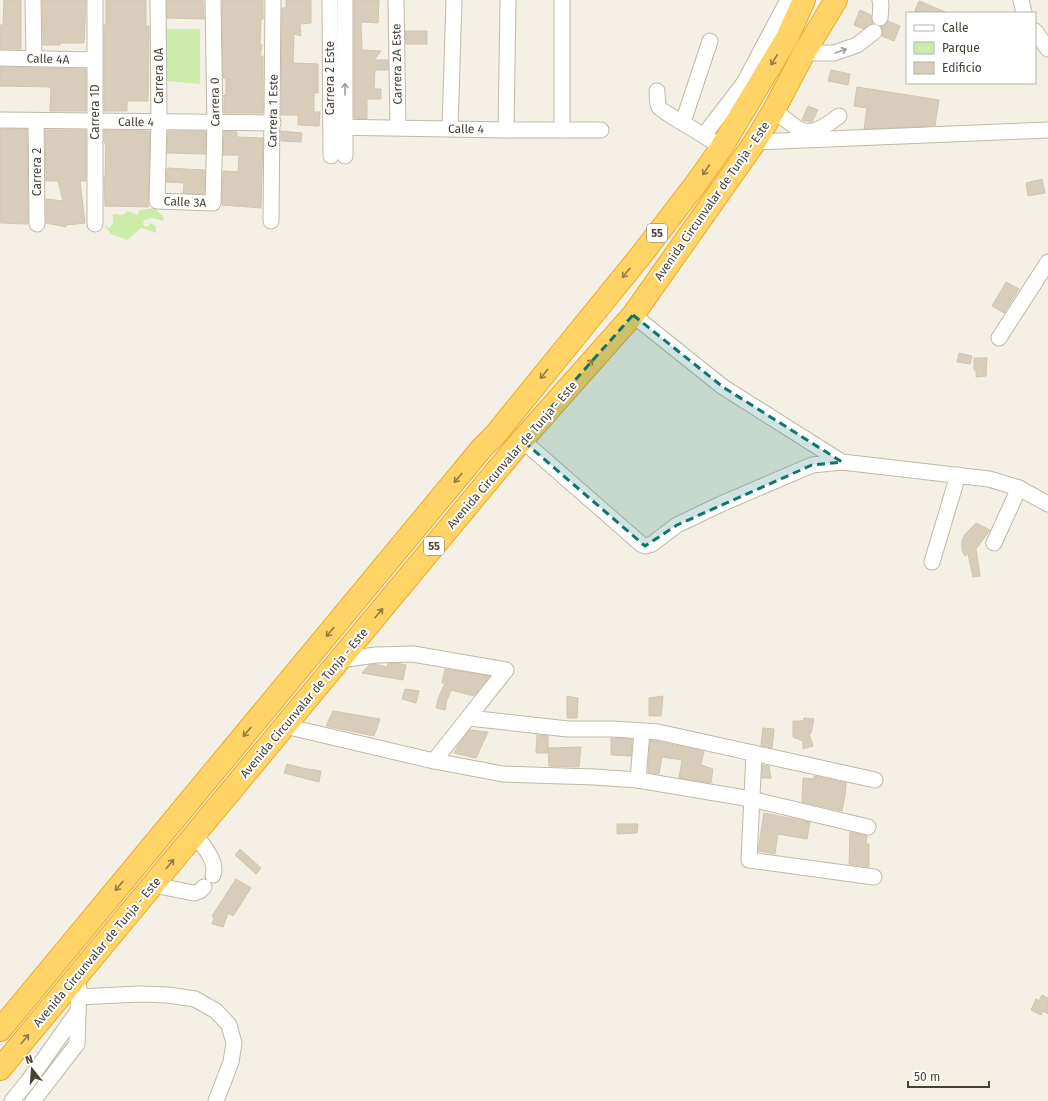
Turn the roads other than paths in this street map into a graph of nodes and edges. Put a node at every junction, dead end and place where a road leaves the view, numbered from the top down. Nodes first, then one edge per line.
1 (33, 0) edge
2 (95, 0) edge
3 (158, 0) edge
4 (213, 0) edge
5 (273, 0) edge
6 (330, 0) edge
7 (345, 0) edge
8 (396, 0) edge
9 (454, 0) edge
10 (508, 0) edge
11 (562, 0) edge
12 (790, 0) edge
13 (804, 0) edge
14 (836, 0) edge
15 (880, 0) edge
16 (1021, 0) edge
17 (1024, 12) edge
18 (880, 18) dead end
19 (874, 32) dead end
20 (1036, 32) edge
21 (787, 38) junction
22 (710, 41) dead end
23 (1048, 49) edge
24 (804, 53) junction
25 (0, 58) edge
26 (34, 58) junction
27 (95, 60) junction
28 (656, 91) dead end
29 (774, 110) junction
30 (839, 116) dead end
31 (0, 120) edge
32 (36, 121) junction
33 (95, 121) junction
34 (159, 122) junction
35 (683, 122) junction
36 (215, 123) junction
37 (273, 123) junction
38 (338, 127) junction
39 (398, 127) junction
40 (450, 128) junction
41 (506, 130) junction
42 (562, 130) junction
43 (601, 130) dead end
44 (1048, 130) edge
45 (712, 142) junction
46 (755, 142) junction
47 (338, 156) dead end
48 (157, 201) joint
49 (213, 203) joint
50 (271, 221) dead end
51 (37, 224) dead end
52 (95, 224) dead end
53 (1048, 262) edge
54 (633, 315) junction
55 (999, 338) dead end
56 (522, 440) junction
57 (842, 462) junction
58 (958, 475) junction
59 (1019, 488) junction
60 (1048, 504) edge
61 (994, 543) dead end
62 (932, 562) dead end
63 (340, 660) junction
64 (469, 718) junction
65 (285, 726) junction
66 (642, 731) junction
67 (754, 753) junction
68 (434, 761) junction
69 (638, 780) junction
70 (875, 780) dead end
71 (751, 799) junction
72 (868, 827) dead end
73 (195, 834) junction
74 (874, 877) dead end
75 (153, 885) junction
76 (81, 972) junction
77 (78, 1004) junction
78 (0, 1030) edge
79 (0, 1069) edge
80 (12, 1101) edge
81 (33, 1101) edge
82 (216, 1101) edge

1 - 26 street
2 - 27 street, Carrera 1D
3 - 34 street, Carrera 0A
4 - 36 street, Carrera 0
5 - 37 street, Carrera 1 Este
6 - 38 street, Carrera 2 Este
38 -> 7 street, Carrera 2 Este
8 - 39 street, Carrera 2A Este
9 - 40 street
10 - 41 street
11 - 42 street
12 - 21 street
12 - 45 street
13 - 21 highway, Avenida Circunvalar de Tunja - Este / 55
14 - 24 highway, Avenida Circunvalar de Tunja - Este / 55
15 - 18 street
16 - 17 street
24 -> 19 street
20 - 23 street
21 -> 45 highway, Avenida Circunvalar de Tunja - Este / 55
22 - 35 street
24 - 29 highway, Avenida Circunvalar de Tunja - Este / 55
25 - 26 street, Calle 4A
26 - 27 street, Calle 4A
27 - 33 street, Carrera 1D
28 - 35 street
29 - 30 street
29 - 46 highway, Avenida Circunvalar de Tunja - Este / 55
31 - 32 street, Calle 4
32 - 33 street, Calle 4
32 - 51 street, Carrera 2
33 - 34 street, Calle 4
33 - 52 street, Carrera 1D
34 - 36 street, Calle 4
34 - 48 street, Carrera 0A
35 - 45 street
36 - 37 street, Calle 4
36 - 49 street, Carrera 0
37 - 50 street, Carrera 1 Este
38 - 39 street, Calle 4
38 - 47 street, Carrera 2 Este
39 - 40 street, Calle 4
40 - 41 street, Calle 4
41 - 42 street, Calle 4
42 - 43 street, Calle 4
44 - 46 street
45 -> 78 highway, Avenida Circunvalar de Tunja - Este / 55
46 - 54 highway, Avenida Circunvalar de Tunja - Este / 55
48 - 49 street, Calle 3A
53 - 55 street
56 -> 54 highway, Avenida Circunvalar de Tunja - Este / 55
54 - 57 street
56 - 57 street
63 -> 56 highway, Avenida Circunvalar de Tunja - Este / 55
57 - 58 street
58 - 59 street
58 - 62 street
59 - 60 street
59 - 61 street
63 - 64 street
63 - 65 highway, Avenida Circunvalar de Tunja - Este / 55
64 - 66 street
64 - 68 street
65 - 68 street
65 - 73 highway, Avenida Circunvalar de Tunja - Este / 55
66 - 67 street
66 - 69 street
67 - 70 street
67 - 71 street
68 - 69 street
69 - 71 street
71 - 72 street
71 - 74 street
75 -> 73 highway, Avenida Circunvalar de Tunja - Este / 55
73 - 75 street
75 - 76 highway, Avenida Circunvalar de Tunja - Este / 55
76 - 77 street
79 -> 76 highway, Avenida Circunvalar de Tunja - Este / 55
77 - 80 street
77 - 81 street
77 - 82 street

